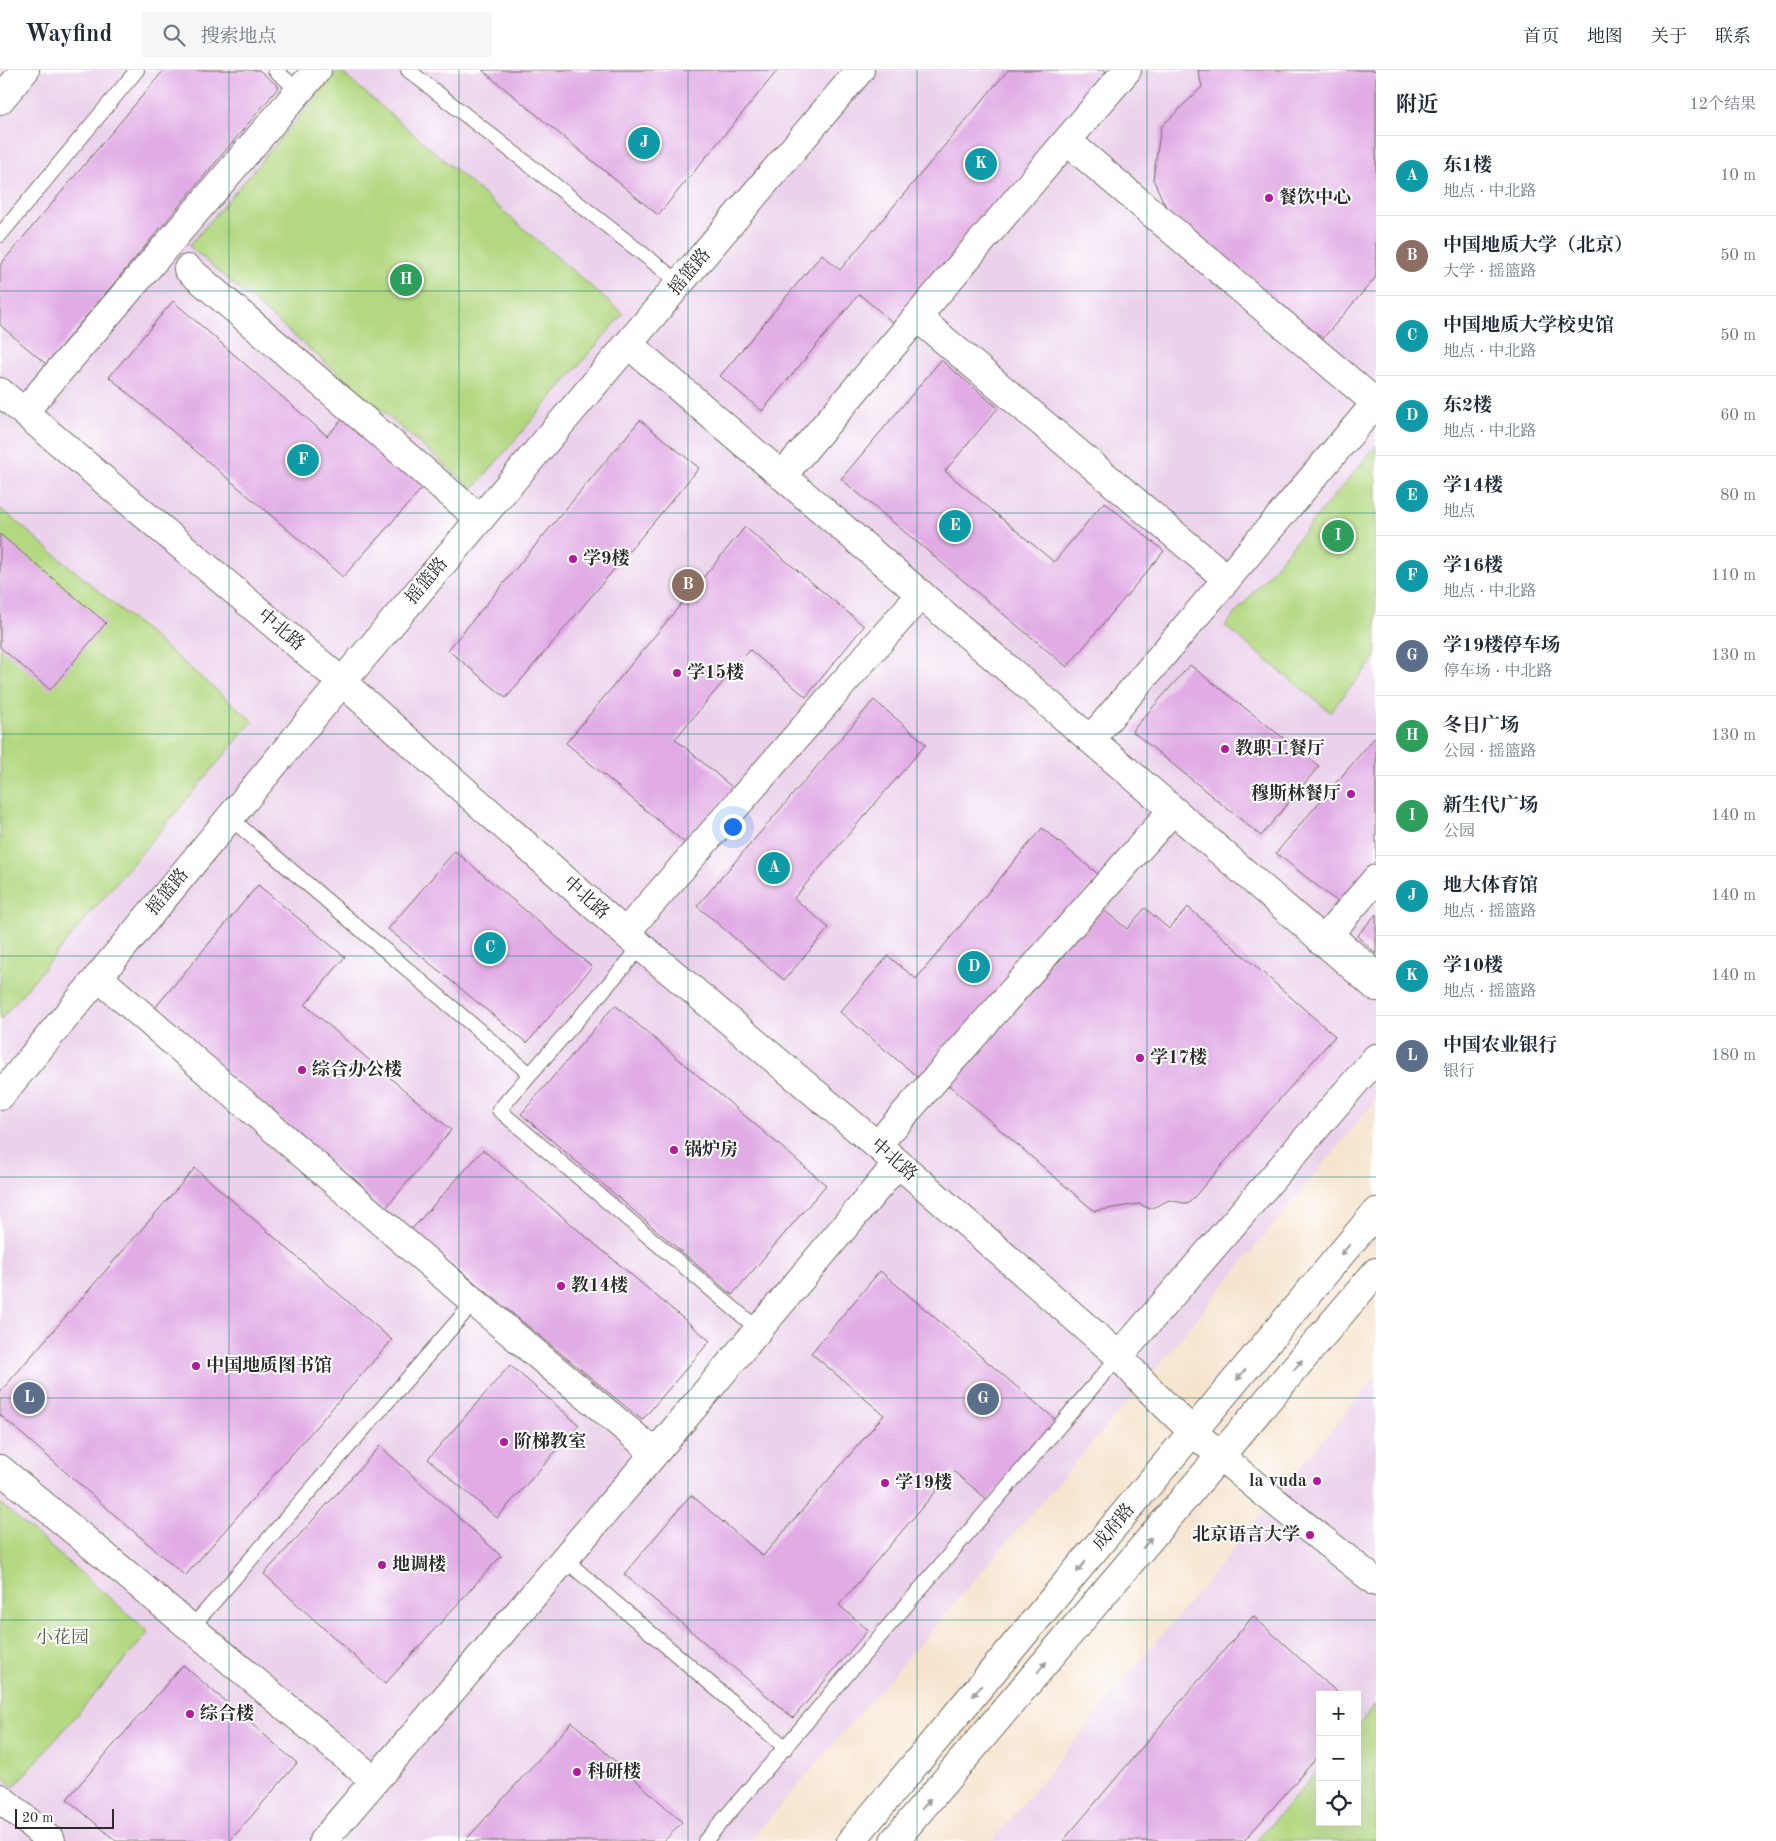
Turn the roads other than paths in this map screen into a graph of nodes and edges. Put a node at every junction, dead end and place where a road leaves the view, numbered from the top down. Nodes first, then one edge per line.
1 (25, 70) edge
2 (137, 70) edge
3 (274, 70) edge
4 (317, 70) edge
5 (408, 70) edge
6 (860, 70) edge
7 (1127, 70) edge
8 (300, 91) junction
9 (0, 100) edge
10 (1067, 141) junction
11 (0, 235) edge
12 (188, 269) dead end
13 (680, 283) junction
14 (917, 317) junction
15 (628, 344) junction
16 (0, 392) edge
17 (1376, 403) edge
18 (24, 412) junction
19 (782, 476) junction
20 (480, 519) junction
21 (1227, 579) junction
22 (921, 594) junction
23 (342, 682) junction
24 (1091, 740) junction
25 (1173, 810) junction
26 (230, 818) junction
27 (1376, 879) edge
28 (1328, 936) junction
29 (633, 940) junction
30 (1376, 966) edge
31 (98, 977) junction
32 (1376, 987) edge
33 (1376, 1058) edge
34 (530, 1074) junction
35 (0, 1096) edge
36 (877, 1145) junction
37 (898, 1164) junction
38 (1376, 1212) edge
39 (1376, 1272) edge
40 (474, 1302) junction
41 (759, 1330) junction
42 (1119, 1356) junction
43 (1195, 1431) junction
44 (655, 1453) junction
45 (1221, 1455) junction
46 (0, 1469) edge
47 (564, 1559) junction
48 (1376, 1582) edge
49 (191, 1628) junction
50 (786, 1748) junction
51 (374, 1780) junction
52 (0, 1798) edge
53 (51, 1841) edge
54 (323, 1841) edge
55 (705, 1841) edge
56 (851, 1841) edge
57 (894, 1841) edge

1 - 9 street
2 - 11 lane
3 - 8 lane
4 - 8 street
5 - 13 lane
6 - 13 street, 摇篮路
7 - 10 street
8 - 18 street
10 - 14 street
10 - 17 street
12 - 20 street
13 - 15 street, 摇篮路
14 - 19 street
14 - 21 street
15 - 19 street
15 - 20 street, 摇篮路
16 - 18 street, 中北路
17 - 21 street
18 - 23 street, 中北路
19 - 22 street
20 - 23 street, 摇篮路
21 - 24 street
22 - 24 street
22 - 29 street
23 - 26 street, 摇篮路
23 - 29 street, 中北路
24 - 25 street
25 - 28 street
25 - 36 street
26 - 31 street, 摇篮路
26 - 34 lane
27 - 28 street
28 - 30 lane
28 - 32 street
29 - 34 lane
29 - 36 street, 中北路
31 - 35 street, 摇篮路
31 - 40 street
33 - 42 street
34 - 41 lane
36 - 37 street, 中北路
37 - 41 street
37 - 42 street, 中北路
38 -> 43 street, 成府路
45 -> 39 street, 成府路
40 - 44 street
40 - 49 lane
41 - 44 street
42 - 43 street, 中北路
42 - 50 lane
43 - 45 street, 中北路
43 -> 56 street, 成府路
44 - 47 street
45 - 48 street, 中北路
57 -> 45 street, 成府路
46 - 49 street
47 - 50 lane
47 - 51 street
49 - 51 street
50 - 55 lane
51 - 54 street
52 - 53 street

